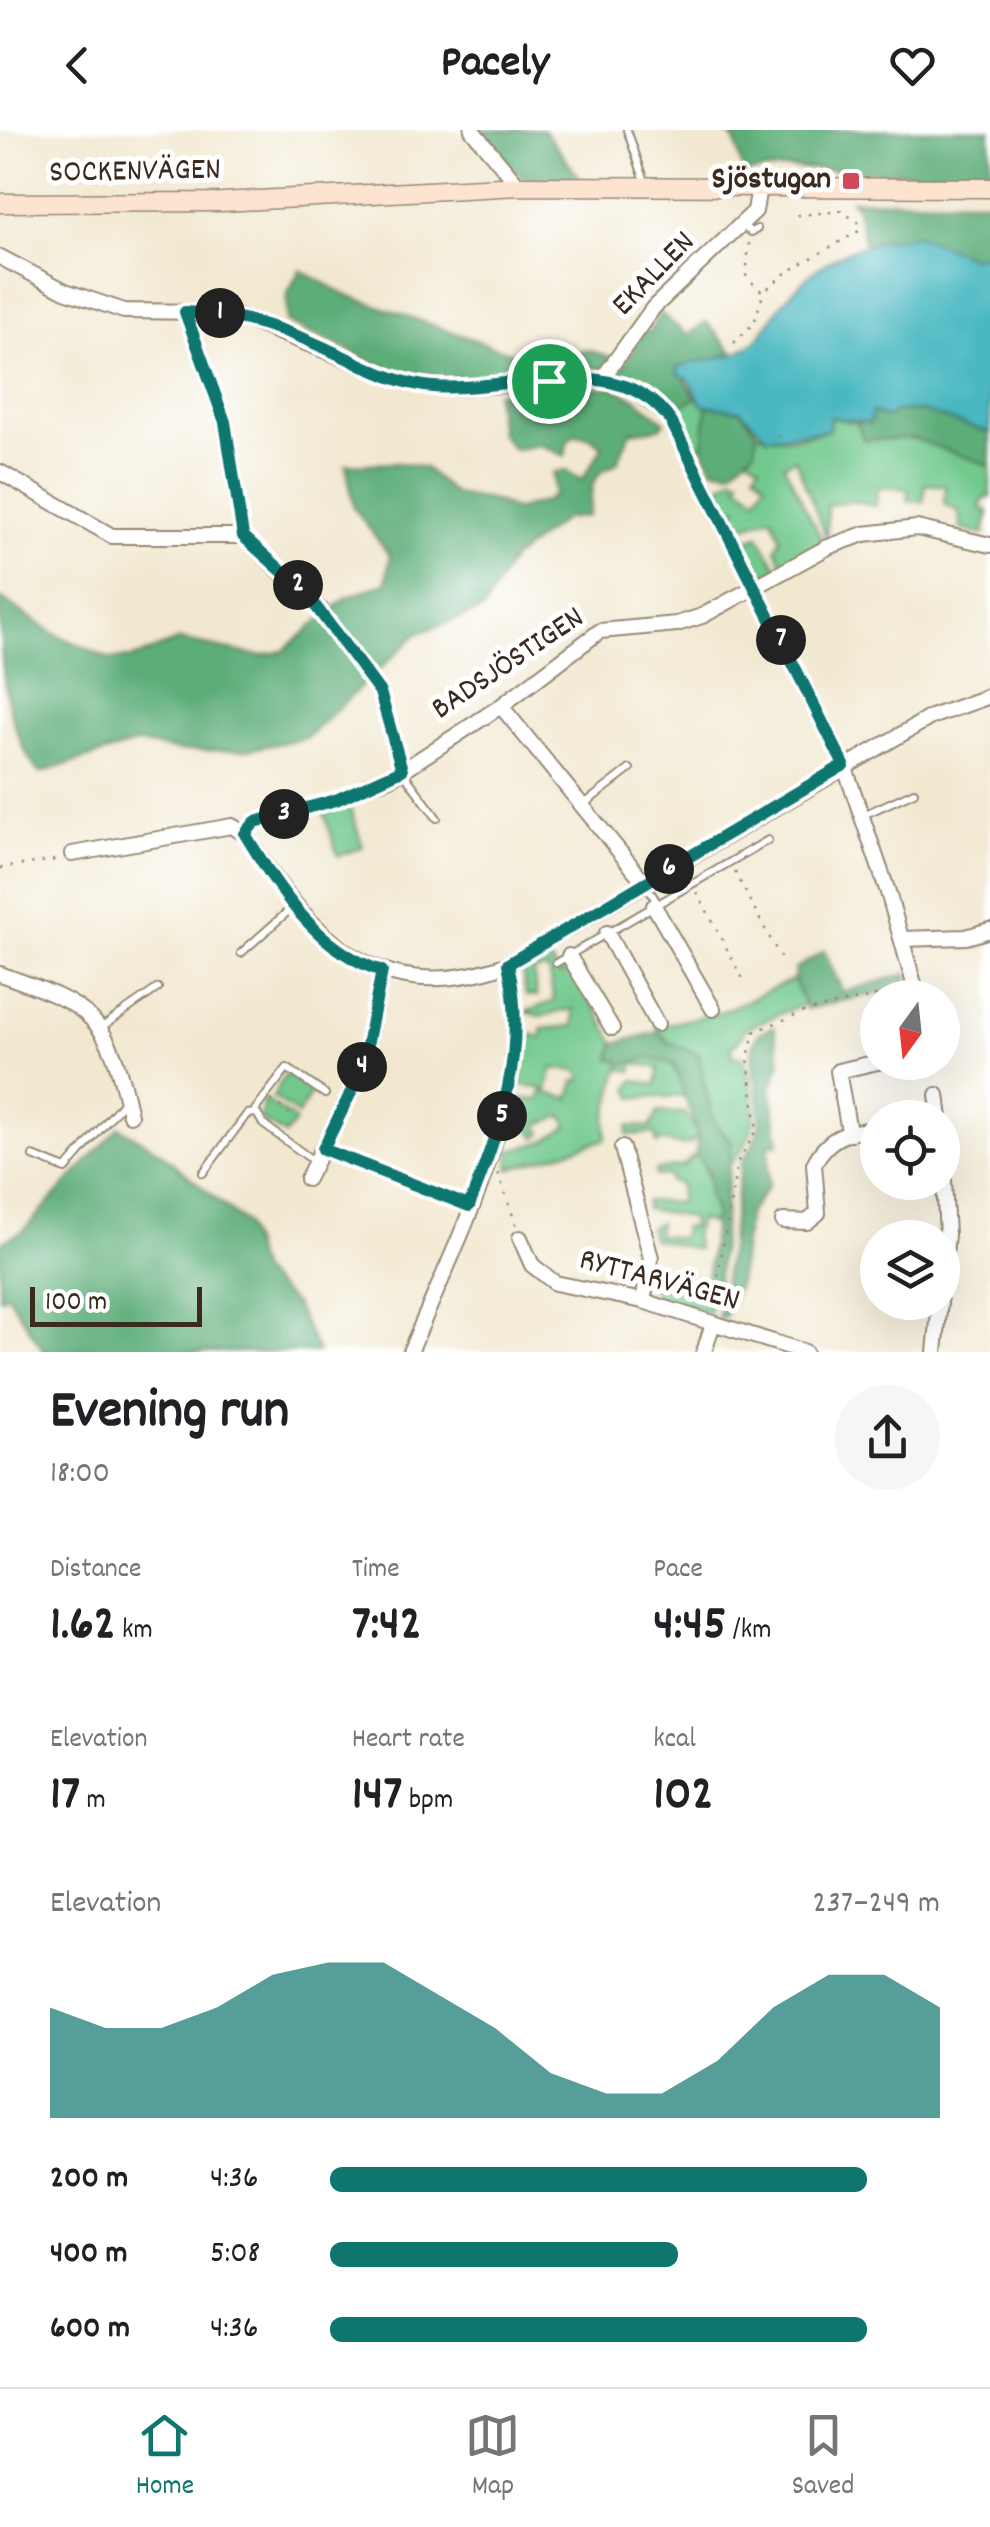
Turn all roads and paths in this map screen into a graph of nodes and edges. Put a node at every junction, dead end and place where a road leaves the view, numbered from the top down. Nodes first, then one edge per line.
1 (472, 130) edge
2 (627, 130) edge
3 (647, 185) junction
4 (520, 186) junction
5 (759, 187) junction
6 (990, 188) edge
7 (0, 203) edge
8 (790, 216) dead end
9 (750, 229) junction
10 (0, 257) edge
11 (763, 292) junction
12 (185, 312) junction
13 (734, 344) dead end
14 (602, 378) junction
15 (780, 429) dead end
16 (779, 438) dead end
17 (0, 472) edge
18 (698, 474) joint
19 (243, 536) junction
20 (990, 545) edge
21 (756, 588) junction
22 (321, 610) joint
23 (990, 696) edge
24 (502, 706) junction
25 (844, 765) junction
26 (402, 770) junction
27 (630, 770) dead end
28 (367, 785) joint
29 (914, 792) dead end
30 (583, 805) junction
31 (861, 816) junction
32 (437, 818) dead end
33 (245, 834) junction
34 (768, 840) dead end
35 (72, 854) joint
36 (729, 862) junction
37 (0, 868) edge
38 (645, 883) junction
39 (692, 884) junction
40 (656, 905) junction
41 (294, 906) junction
42 (990, 930) edge
43 (607, 933) junction
44 (902, 939) junction
45 (241, 954) dead end
46 (562, 959) joint
47 (782, 960) dead end
48 (508, 964) junction
49 (382, 971) junction
50 (0, 974) edge
51 (914, 980) edge
52 (744, 982) dead end
53 (158, 988) dead end
54 (860, 1002) edge
55 (712, 1009) dead end
56 (656, 1024) dead end
57 (101, 1028) junction
58 (612, 1028) dead end
59 (860, 1066) edge
60 (935, 1080) edge
61 (326, 1094) dead end
62 (937, 1094) joint
63 (264, 1095) junction
64 (127, 1098) junction
65 (938, 1100) edge
66 (255, 1113) junction
67 (290, 1114) dead end
68 (130, 1115) dead end
69 (860, 1130) edge
70 (849, 1131) junction
71 (622, 1148) dead end
72 (33, 1156) dead end
73 (319, 1156) junction
74 (487, 1159) junction
75 (202, 1173) dead end
76 (307, 1179) dead end
77 (469, 1206) junction
78 (784, 1220) dead end
79 (520, 1238) joint
80 (643, 1301) junction
81 (939, 1320) edge
82 (711, 1323) junction
83 (412, 1351) edge
84 (704, 1352) edge
85 (805, 1352) edge
86 (936, 1352) edge

1 - 4 street
2 - 3 lane
3 - 4 street, SOCKENVÄGEN
3 - 5 street, SOCKENVÄGEN
4 - 7 street, SOCKENVÄGEN
5 - 6 street, SOCKENVÄGEN
5 - 9 street, EKALLEN
8 - 11 path
9 - 11 path
9 - 14 street, EKALLEN
10 - 12 street
11 - 13 path
12 - 14 street
12 - 19 street
14 - 18 path
15 - 16 path
17 - 19 street
18 - 21 street
19 - 22 street
20 - 21 street, BADSJÖSTIGEN
21 - 24 street, BADSJÖSTIGEN
21 - 25 street
22 - 26 path
23 - 25 street
24 - 26 street, BADSJÖSTIGEN
24 - 30 street
25 - 31 street
25 - 38 street
26 - 28 street, BADSJÖSTIGEN
26 - 32 lane
27 - 30 lane
28 - 33 path
29 - 31 lane
30 - 38 street
31 - 44 street
33 - 35 street
33 - 41 street
34 - 36 lane
35 - 37 path
36 - 39 lane
36 - 47 path
38 - 40 lane
38 - 48 street
39 - 40 lane
39 - 52 path
40 - 43 lane
40 - 55 street
41 - 45 lane
41 - 49 street
42 - 44 street
43 - 46 lane
43 - 56 street
44 - 51 street
46 - 58 street
48 - 49 street
48 - 74 street
49 - 73 street
50 - 57 street
53 - 57 lane
54 - 82 path
57 - 64 street
59 - 70 street
60 - 62 path
61 - 63 lane
62 - 65 street
63 - 66 lane
63 - 67 path
64 - 68 street
64 - 72 lane
66 - 73 lane
66 - 75 lane
69 - 70 street
70 - 78 street
71 - 80 street
73 - 76 street
73 - 77 path
74 - 77 street
74 - 79 path
77 - 83 street
79 - 80 street, RYTTARVÄGEN
80 - 82 street, RYTTARVÄGEN
81 - 86 street
82 - 84 street
82 - 85 street, RYTTARVÄGEN

